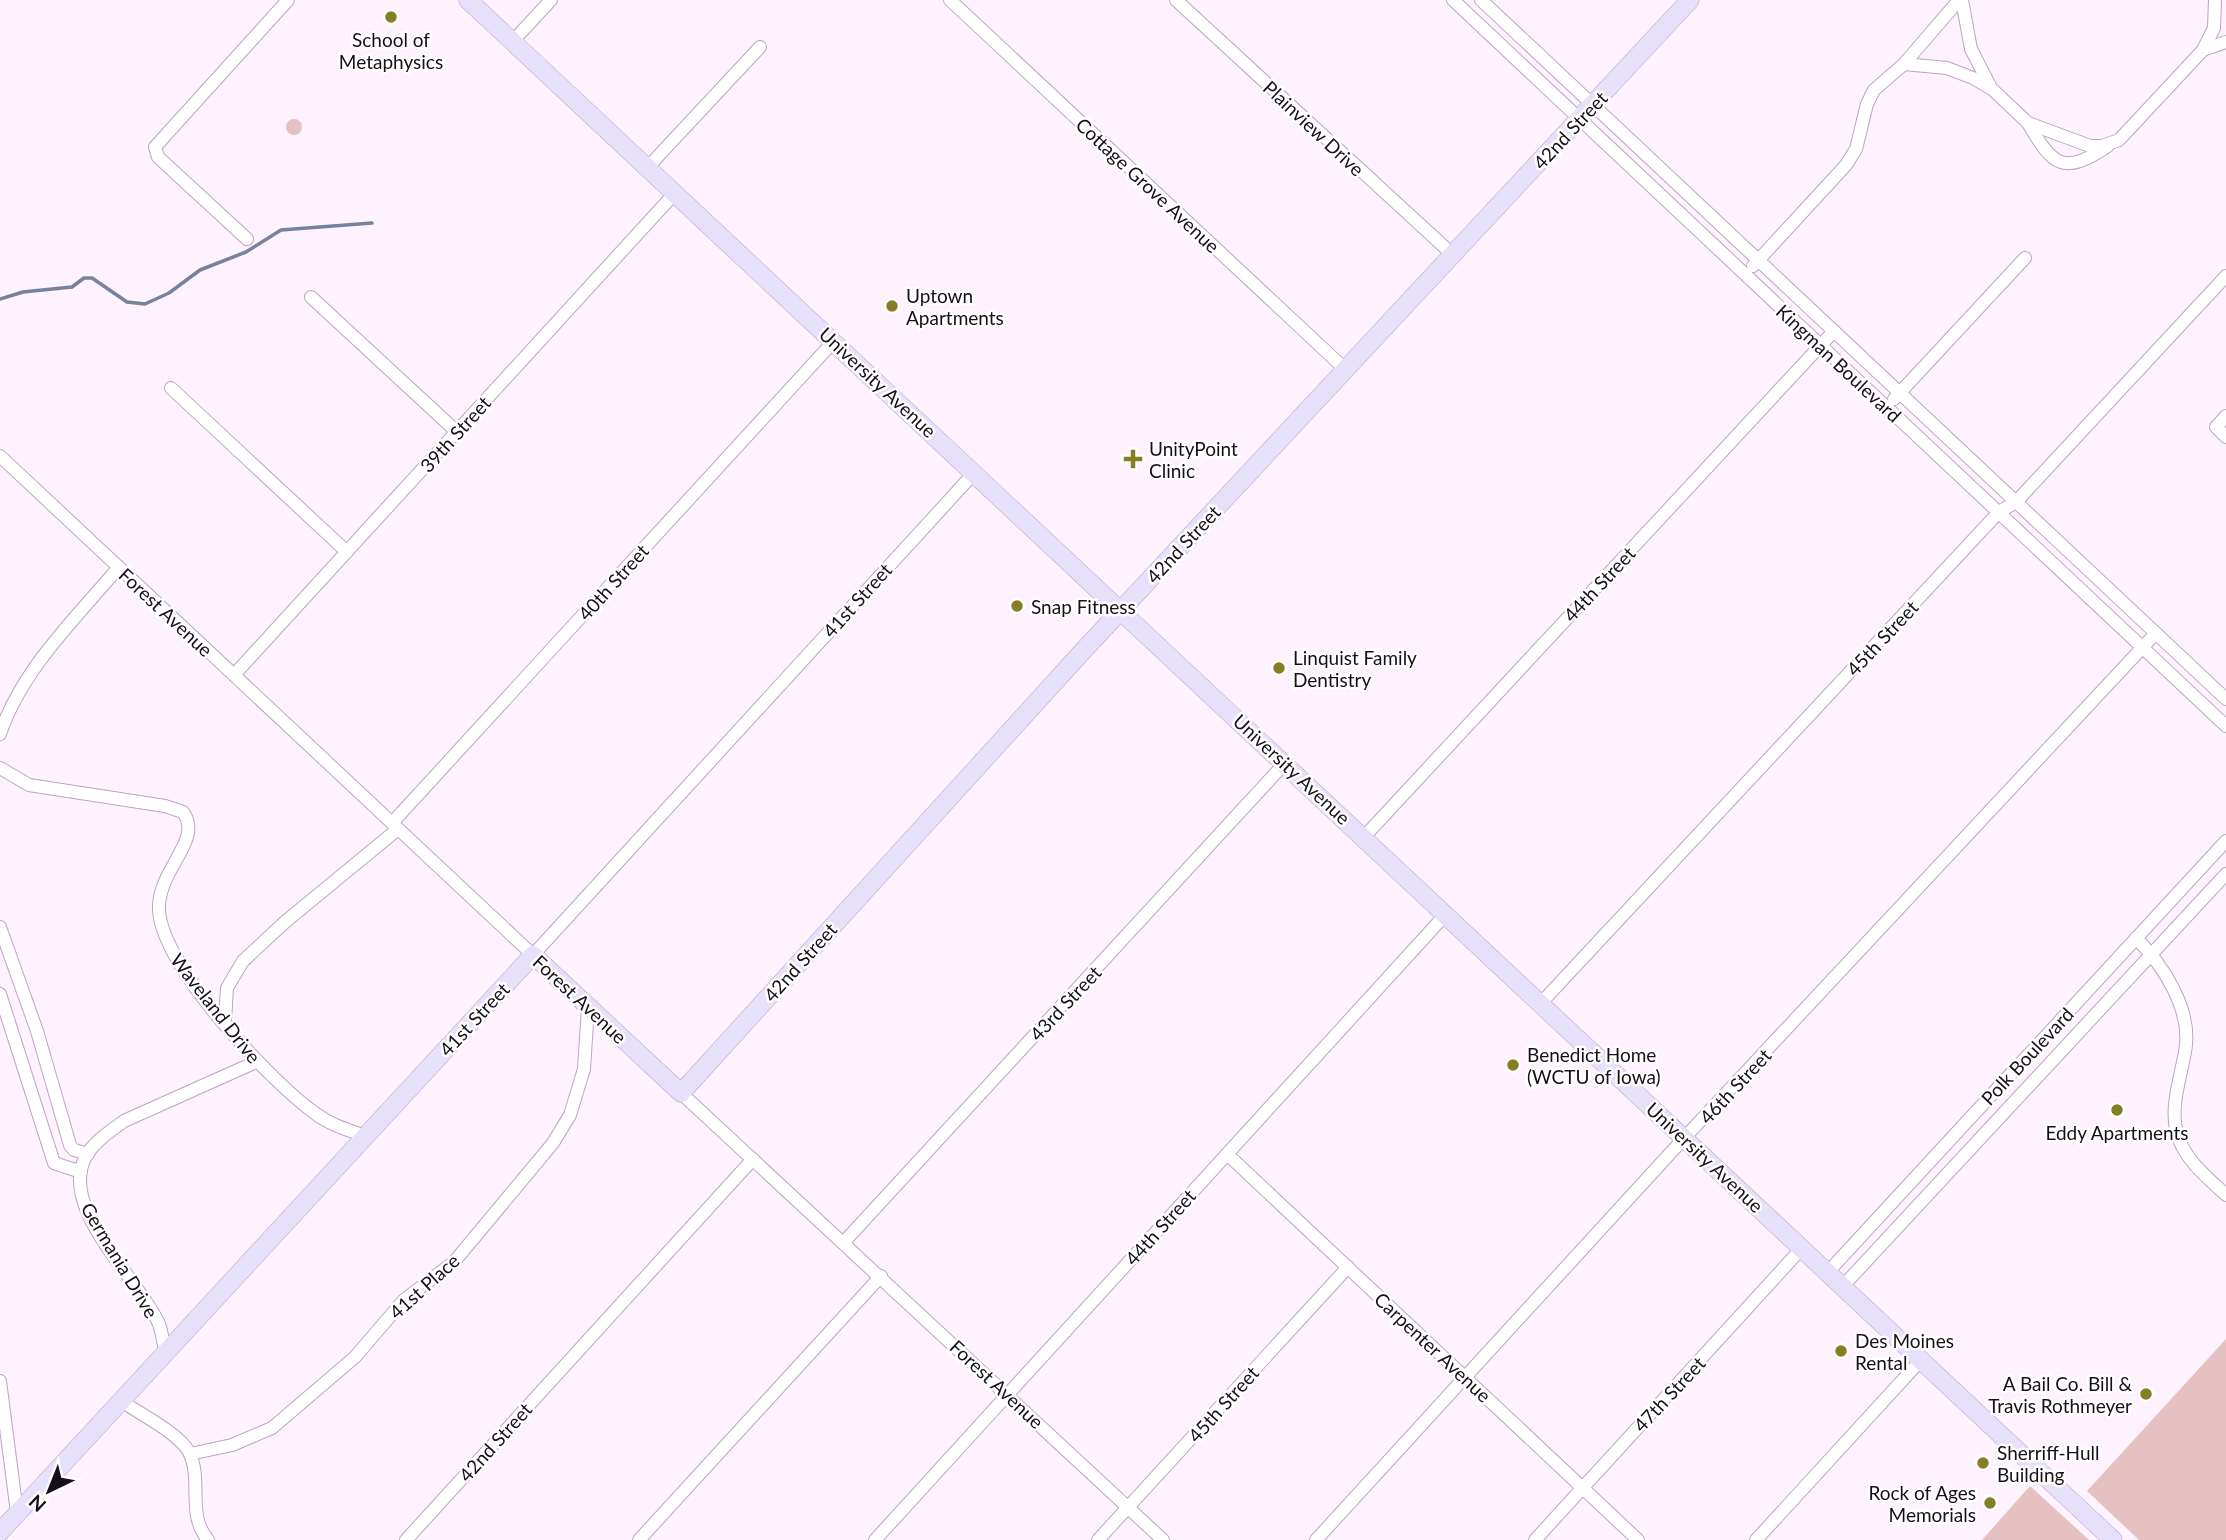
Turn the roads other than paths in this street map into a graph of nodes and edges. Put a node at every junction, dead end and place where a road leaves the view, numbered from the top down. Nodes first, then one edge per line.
1 (288, 0) edge
2 (468, 0) edge
3 (551, 0) edge
4 (950, 0) edge
5 (1176, 0) edge
6 (1452, 0) edge
7 (1481, 0) edge
8 (1690, 0) edge
9 (1960, 0) edge
10 (2215, 0) edge
11 (513, 41) junction
12 (2226, 42) edge
13 (760, 47) dead end
14 (2203, 50) junction
15 (1904, 64) junction
16 (1992, 89) junction
17 (1593, 105) junction
18 (1580, 119) junction
19 (2028, 123) junction
20 (2111, 144) junction
21 (648, 167) junction
22 (675, 193) junction
23 (247, 239) dead end
24 (1453, 256) junction
25 (2025, 258) dead end
26 (1759, 261) junction
27 (1745, 275) junction
28 (2226, 276) edge
29 (311, 297) dead end
30 (1834, 331) junction
31 (834, 341) junction
32 (1821, 345) junction
33 (1346, 370) junction
34 (172, 388) dead end
35 (1900, 393) junction
36 (1886, 407) junction
37 (2226, 416) edge
38 (457, 432) junction
39 (2226, 437) edge
40 (0, 456) edge
41 (975, 472) junction
42 (2016, 502) junction
43 (1999, 512) junction
44 (347, 552) junction
45 (119, 567) junction
46 (1122, 610) junction
47 (2156, 633) junction
48 (2143, 648) junction
49 (234, 675) junction
50 (2226, 699) edge
51 (2226, 726) edge
52 (0, 734) edge
53 (1285, 763) junction
54 (0, 768) edge
55 (395, 826) junction
56 (1364, 836) junction
57 (2226, 841) edge
58 (2226, 874) edge
59 (1446, 914) junction
60 (0, 927) edge
61 (2136, 938) junction
62 (2152, 954) junction
63 (533, 955) junction
64 (0, 994) edge
65 (1541, 1003) junction
66 (588, 1007) junction
67 (226, 1024) junction
68 (256, 1062) junction
69 (681, 1093) junction
70 (365, 1136) junction
71 (1685, 1138) junction
72 (88, 1154) junction
73 (1227, 1154) junction
74 (753, 1159) junction
75 (81, 1172) junction
76 (2226, 1195) edge
77 (844, 1242) junction
78 (1802, 1248) junction
79 (1348, 1267) junction
80 (1828, 1272) junction
81 (881, 1276) junction
82 (1843, 1286) junction
83 (165, 1350) junction
84 (1921, 1360) junction
85 (1465, 1377) junction
86 (0, 1381) edge
87 (1008, 1394) junction
88 (120, 1400) junction
89 (190, 1454) junction
90 (1583, 1488) junction
91 (1128, 1507) junction
92 (18, 1513) junction
93 (0, 1532) edge
94 (208, 1540) edge
95 (406, 1540) edge
96 (639, 1540) edge
97 (875, 1540) edge
98 (1098, 1540) edge
99 (1163, 1540) edge
100 (1316, 1540) edge
101 (1535, 1540) edge
102 (1638, 1540) edge
103 (1756, 1540) edge
104 (2113, 1540) edge

1 - 23 street
2 - 11 street, University Avenue
3 - 11 street
4 - 33 street, Cottage Grove Avenue
5 - 24 street, Plainview Drive
6 - 18 street, Kingman Boulevard
7 - 17 street, Kingman Boulevard
8 - 17 street, 42nd Street
9 - 15 street
9 - 16 street
10 - 14 street
11 - 21 street, University Avenue
12 - 14 street
13 - 21 street
14 - 20 street
15 - 16 street
15 - 26 street
16 - 19 street
17 - 18 street, 42nd Street
17 - 26 street, Kingman Boulevard
18 - 24 street, 42nd Street
18 - 27 street, Kingman Boulevard
19 - 20 street
19 - 20 street
21 - 22 street, University Avenue
22 - 31 street, University Avenue
22 - 38 street, 39th Street
24 - 33 street, 42nd Street
25 - 35 street
26 - 27 street
26 - 30 street, Kingman Boulevard
27 - 32 street, Kingman Boulevard
28 - 42 street, 45th Street
29 - 38 street
30 - 32 street, 44th Street
30 - 35 street, Kingman Boulevard
31 - 41 street, University Avenue
31 - 55 street, 40th Street
32 - 36 street, Kingman Boulevard
32 - 56 street, 44th Street
33 - 46 street, 42nd Street
34 - 44 street
35 - 36 street
35 - 42 street, Kingman Boulevard
36 - 43 street, Kingman Boulevard
37 - 39 street
38 - 44 street, 39th Street
40 - 45 street, Forest Avenue
41 - 46 street, University Avenue
41 - 63 street, 41st Street
42 - 43 street, 45th Street
42 - 47 street, Kingman Boulevard
43 - 48 street, Kingman Boulevard
43 - 65 street, 45th Street
44 - 49 street, 39th Street
45 - 49 street, Forest Avenue
45 - 52 street
46 - 53 street, University Avenue
46 - 69 street, 42nd Street
47 - 48 street, 46th Street
47 - 50 street, Kingman Boulevard
48 - 51 street, Kingman Boulevard
48 - 71 street, 46th Street
49 - 55 street, Forest Avenue
53 - 56 street, University Avenue
53 - 77 street, 43rd Street
54 - 67 street, Waveland Drive
55 - 63 street, Forest Avenue
55 - 67 street
56 - 59 street, University Avenue
57 - 61 street, Polk Boulevard
58 - 62 street, Polk Boulevard
59 - 65 street, University Avenue
59 - 73 street, 44th Street
60 - 72 street
61 - 62 street
61 - 80 street, Polk Boulevard
62 - 76 street
62 - 82 street, Polk Boulevard
63 - 66 street, Forest Avenue
63 - 70 street, 41st Street
64 - 75 street
65 - 71 street, University Avenue
66 - 69 street, Forest Avenue
66 - 89 street, 41st Place
67 - 68 street, Waveland Drive
68 - 70 street, Waveland Drive
68 - 72 street, Germania Drive
69 - 74 street, Forest Avenue
70 - 83 street, 41st Street
71 - 78 street, University Avenue
71 - 85 street, 46th Street
72 - 75 street, Germania Drive
73 - 79 street, Carpenter Avenue
73 - 87 street, 44th Street
74 - 77 street, Forest Avenue
74 - 95 street, 42nd Street
75 - 83 street, Germania Drive
77 - 81 street, Forest Avenue
78 - 80 street, University Avenue
78 - 90 street, 47th Street
79 - 85 street, Carpenter Avenue
79 - 91 street, 45th Street
80 - 82 street, University Avenue
81 - 87 street, Forest Avenue
81 - 96 street
82 - 84 street, University Avenue
83 - 88 street, 41st Street
84 - 103 street
84 - 104 street, University Avenue
85 - 90 street, Carpenter Avenue
85 - 100 street, 46th Street
86 - 92 street
87 - 91 street, Forest Avenue
87 - 97 street, 44th Street
88 - 89 street
88 - 92 street, 41st Street
89 - 94 street
90 - 101 street, 47th Street
90 - 102 street, Carpenter Avenue
91 - 98 street, 45th Street
91 - 99 street, Forest Avenue
92 - 93 street, 41st Street

